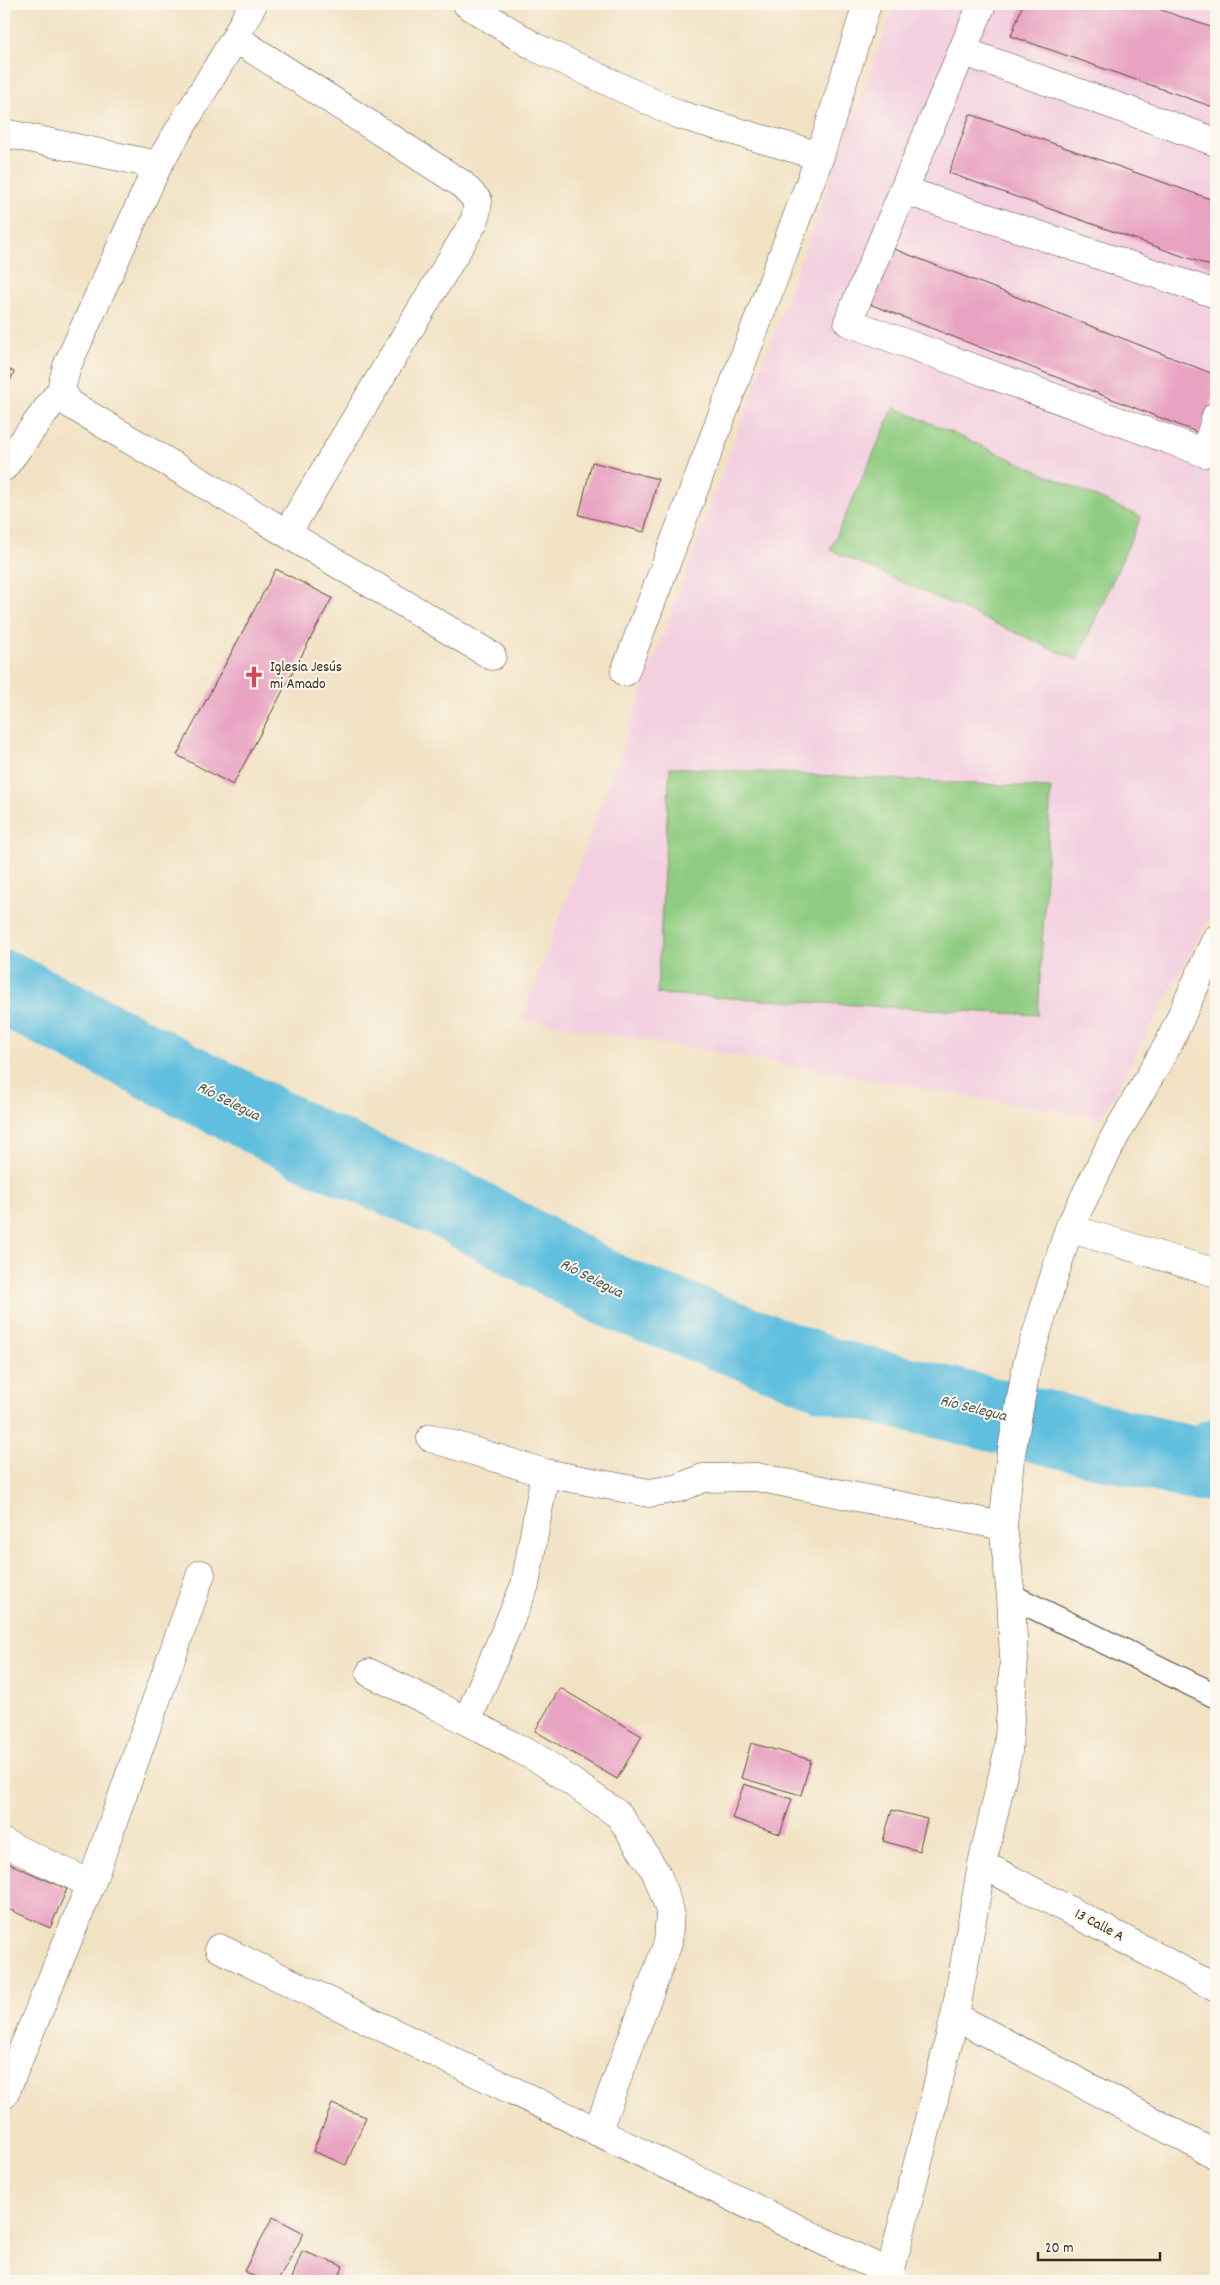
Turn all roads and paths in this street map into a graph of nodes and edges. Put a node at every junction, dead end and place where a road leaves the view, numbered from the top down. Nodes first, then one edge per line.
1 (253, 4) edge
2 (467, 4) edge
3 (868, 4) edge
4 (982, 4) edge
5 (235, 38) junction
6 (962, 51) junction
7 (4, 133) edge
8 (1216, 142) edge
9 (820, 156) junction
10 (158, 165) junction
11 (903, 190) junction
12 (1216, 294) edge
13 (61, 390) junction
14 (1216, 416) edge
15 (4, 467) edge
16 (287, 533) junction
17 (492, 656) dead end
18 (625, 672) dead end
19 (1216, 939) edge
20 (1069, 1228) junction
21 (1216, 1273) edge
22 (431, 1438) dead end
23 (545, 1473) junction
24 (1003, 1526) junction
25 (202, 1574) dead end
26 (1011, 1596) junction
27 (370, 1673) dead end
28 (1216, 1696) edge
29 (468, 1721) junction
30 (4, 1843) edge
31 (982, 1864) junction
32 (91, 1884) junction
33 (218, 1948) dead end
34 (1216, 1988) edge
35 (955, 2016) junction
36 (7, 2078) edge
37 (597, 2132) junction
38 (1216, 2155) edge
39 (889, 2278) edge

1 - 5 street
2 - 9 street
3 - 9 street
4 - 6 street
5 - 10 street
5 - 16 street
6 - 8 street
6 - 11 street
7 - 10 street
9 - 18 street
10 - 13 street
11 - 12 street
11 - 14 street
13 - 15 street
13 - 16 street
16 - 17 street
19 - 20 street
20 - 21 street
20 - 24 street
22 - 23 street
23 - 24 street
23 - 29 street
24 - 26 street
25 - 32 street
26 - 28 lane
26 - 31 street
27 - 29 street
29 - 37 street
30 - 32 street
31 - 34 street, 13 Calle A
31 - 35 street
32 - 36 street
33 - 37 street
35 - 38 street
35 - 39 street
37 - 39 street

